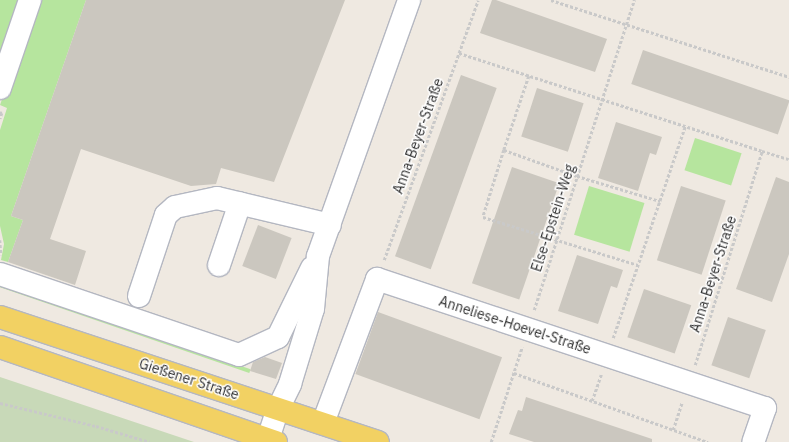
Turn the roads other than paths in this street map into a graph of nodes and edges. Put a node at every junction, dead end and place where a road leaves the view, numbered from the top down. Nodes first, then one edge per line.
1 (30, 0) edge
2 (409, 0) edge
3 (0, 88) edge
4 (240, 203) junction
5 (330, 225) junction
6 (318, 256) junction
7 (219, 265) dead end
8 (0, 274) edge
9 (139, 296) dead end
10 (0, 317) edge
11 (0, 347) edge
12 (278, 409) junction
13 (323, 424) junction
14 (272, 441) edge
15 (378, 442) edge
16 (753, 442) edge

1 - 3 street
2 - 5 street
4 - 5 street
4 - 7 street
4 - 9 street
5 - 6 street
6 - 8 street
6 - 12 street
10 - 12 main road, Gießener Straße
11 - 14 main road
12 - 13 main road, Gießener Straße
12 - 14 street
13 - 15 main road, Gießener Straße
13 - 16 street, Anneliese-Hoevel-Straße

